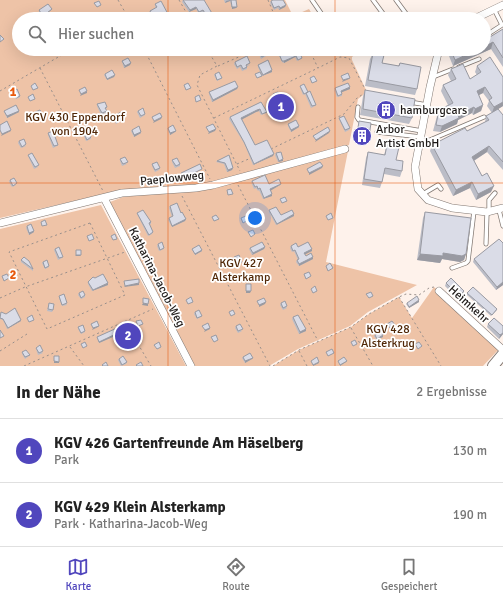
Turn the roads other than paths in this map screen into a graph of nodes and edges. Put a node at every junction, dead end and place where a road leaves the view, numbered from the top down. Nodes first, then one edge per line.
1 (312, 0) edge
2 (373, 0) edge
3 (396, 0) edge
4 (501, 0) edge
5 (503, 4) edge
6 (494, 9) junction
7 (320, 12) edge
8 (382, 12) edge
9 (405, 12) edge
10 (488, 12) edge
11 (491, 32) edge
12 (437, 56) edge
13 (479, 59) dead end
14 (432, 77) junction
15 (407, 101) edge
16 (427, 105) junction
17 (358, 107) dead end
18 (484, 117) dead end
19 (377, 132) dead end
20 (421, 136) junction
21 (345, 149) dead end
22 (441, 188) dead end
23 (495, 193) edge
24 (422, 195) junction
25 (105, 197) junction
26 (501, 209) edge
27 (474, 211) junction
28 (488, 212) junction
29 (0, 222) edge
30 (503, 226) edge
31 (486, 244) dead end
32 (452, 268) dead end
33 (439, 291) road end
34 (503, 350) edge
35 (503, 354) edge
36 (191, 366) edge
37 (493, 366) edge

1 - 7 lane
2 - 8 lane
3 - 9 lane
4 - 5 lane
5 - 6 street
6 - 10 street
6 - 11 lane
12 - 14 street
13 - 14 lane
14 - 16 street
15 - 16 lane
16 - 20 street
17 - 20 lane
18 - 20 lane
19 - 20 lane
20 - 24 street
21 - 25 street, Paeplowweg
22 - 24 lane
23 - 28 lane
24 - 27 street
25 - 29 street, Paeplowweg
25 - 36 street, Katharina-Jacob-Weg
26 - 28 street
26 - 30 lane
27 - 28 street
27 - 32 lane
28 - 31 lane
33 - 34 street, Heimkehr
35 - 37 street

